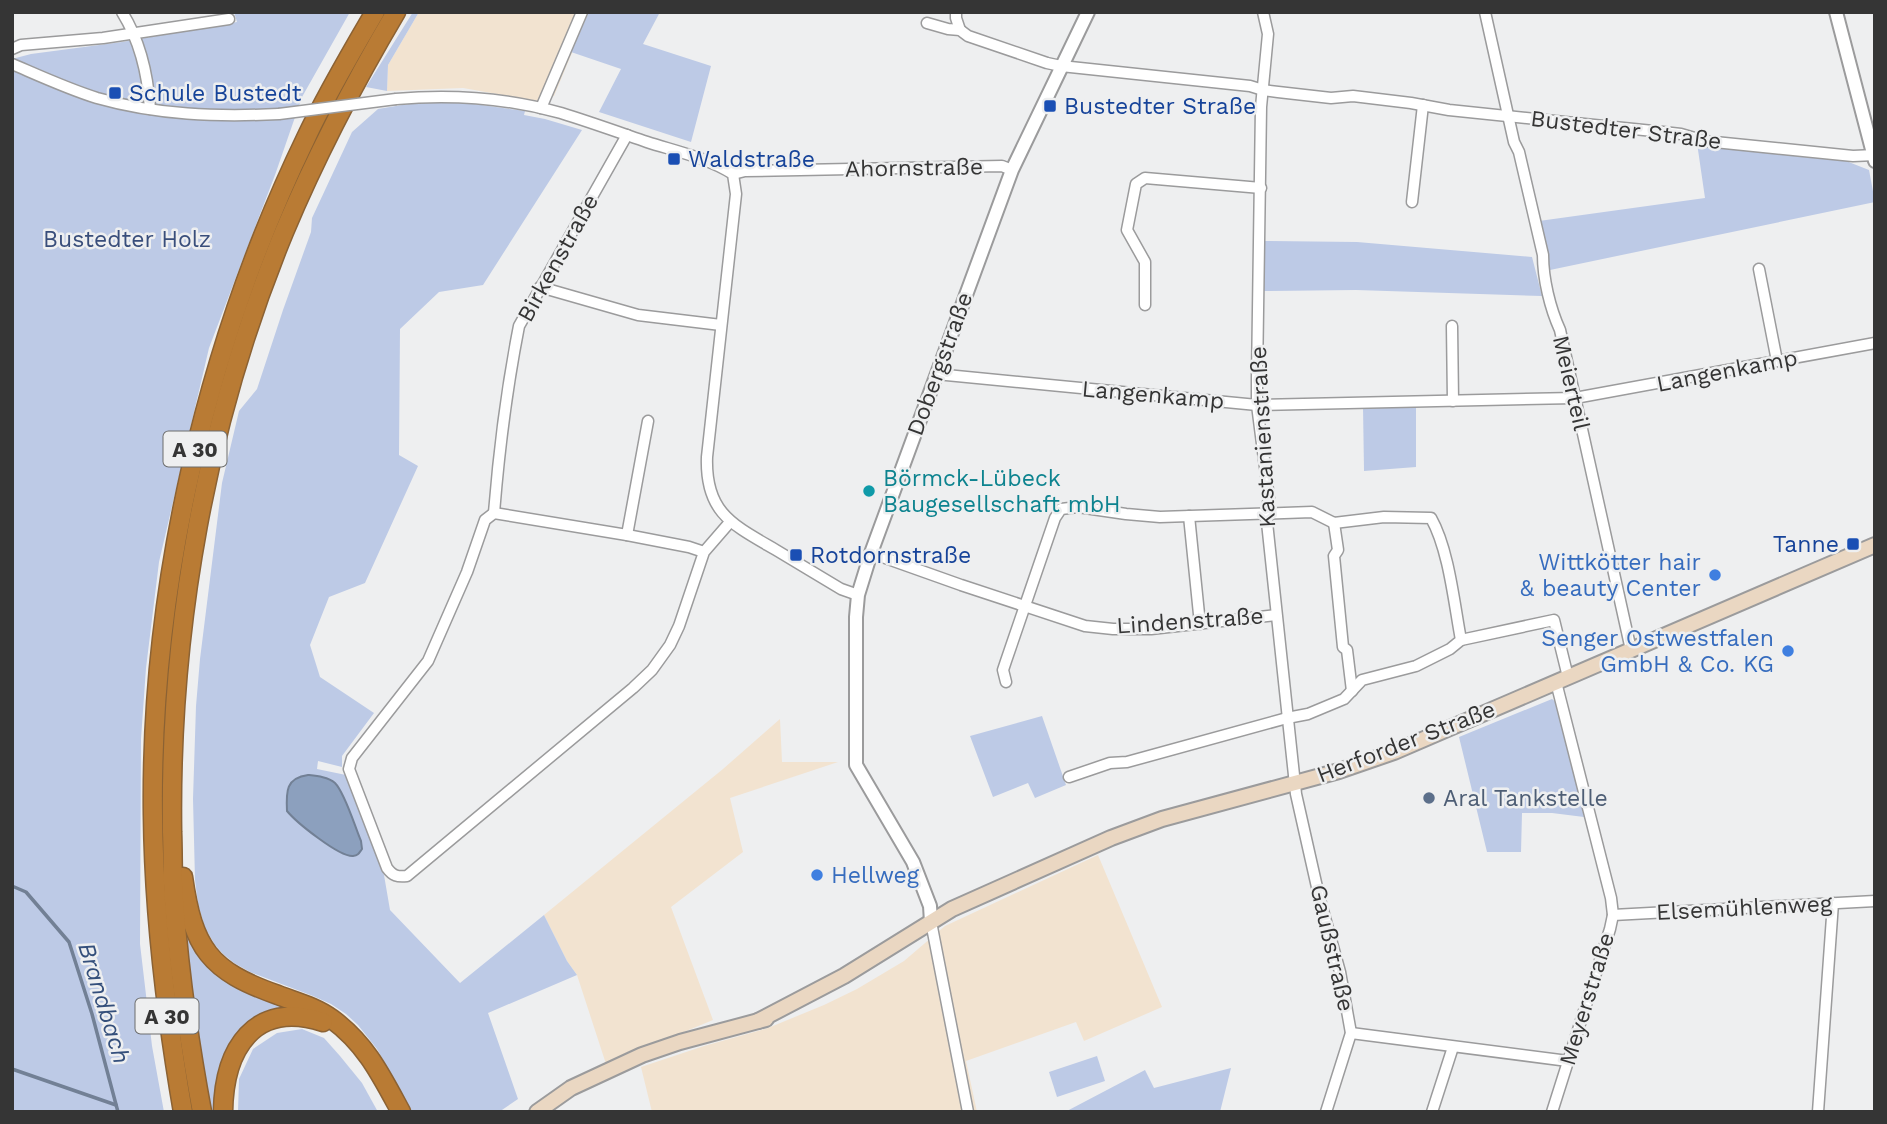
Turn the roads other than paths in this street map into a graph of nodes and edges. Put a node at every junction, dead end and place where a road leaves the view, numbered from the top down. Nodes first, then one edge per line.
1 (122, 12) edge
2 (375, 12) edge
3 (396, 12) edge
4 (582, 12) edge
5 (956, 12) edge
6 (1088, 12) edge
7 (1263, 12) edge
8 (1485, 12) edge
9 (1836, 12) edge
10 (229, 19) dead end
11 (927, 23) dead end
12 (960, 30) junction
13 (134, 33) junction
14 (12, 49) edge
15 (12, 64) edge
16 (1061, 66) junction
17 (1263, 90) junction
18 (1423, 105) junction
19 (541, 108) junction
20 (150, 109) junction
21 (1510, 116) junction
22 (627, 135) junction
23 (1874, 157) edge
24 (1012, 170) junction
25 (733, 174) junction
26 (1261, 188) junction
27 (1412, 202) dead end
28 (1759, 269) dead end
29 (540, 287) junction
30 (1145, 305) dead end
31 (721, 325) junction
32 (1452, 326) dead end
33 (1875, 343) edge
34 (1777, 361) junction
35 (936, 374) junction
36 (1575, 398) junction
37 (1453, 401) junction
38 (1257, 405) junction
39 (648, 421) dead end
40 (494, 513) junction
41 (1266, 513) junction
42 (1189, 516) junction
43 (730, 522) junction
44 (1334, 523) junction
45 (627, 535) junction
46 (1875, 545) edge
47 (704, 552) junction
48 (871, 553) junction
49 (858, 595) junction
50 (1023, 606) junction
51 (1276, 615) junction
52 (1200, 624) junction
53 (1461, 640) junction
54 (1631, 650) junction
55 (1562, 680) junction
56 (1006, 682) dead end
57 (1352, 691) junction
58 (1287, 718) junction
59 (1069, 777) dead end
60 (1295, 783) junction
61 (172, 791) junction
62 (1875, 901) edge
63 (1833, 903) junction
64 (1613, 915) junction
65 (931, 922) junction
66 (1351, 1033) junction
67 (1453, 1046) junction
68 (1568, 1061) junction
69 (183, 1112) edge
70 (202, 1112) edge
71 (223, 1112) edge
72 (391, 1112) edge
73 (401, 1112) edge
74 (537, 1112) edge
75 (968, 1112) edge
76 (1326, 1112) edge
77 (1432, 1112) edge
78 (1552, 1112) edge
79 (1818, 1112) edge

1 - 13 street
2 - 69 highway, A 30
3 - 61 highway, A 30
4 - 19 street
5 - 12 street
6 - 16 street, Dobergstraße
7 - 17 street, Kastanienstraße
8 - 21 street, Meierteil
9 - 23 street
10 - 13 street
11 - 12 street, Bustedter Straße
12 - 16 street, Bustedter Straße
13 - 14 street
13 - 20 street
15 - 20 street
16 - 17 street, Bustedter Straße
16 - 24 street, Dobergstraße
17 - 18 street, Bustedter Straße
17 - 26 street, Kastanienstraße
18 - 21 street, Bustedter Straße
18 - 27 street
19 - 20 street, bridge
19 - 22 street
21 - 23 street, Bustedter Straße
21 - 36 street, Meierteil
22 - 25 street
22 - 29 street, Birkenstraße
24 - 25 street, Ahornstraße
24 - 35 street, Dobergstraße
25 - 31 street
26 - 30 street
26 - 38 street, Kastanienstraße
28 - 34 street
29 - 31 street
29 - 40 street, Birkenstraße
31 - 43 street
32 - 37 street
33 - 34 street, Langenkamp
34 - 36 street, Langenkamp
35 - 38 street, Langenkamp
35 - 48 street, Dobergstraße
36 - 37 street, Langenkamp
36 - 54 street, Meierteil
37 - 38 street, Langenkamp
38 - 41 street, Kastanienstraße
39 - 45 street
40 - 45 street
40 - 47 street
41 - 42 street
41 - 44 street
41 - 51 street, Kastanienstraße
42 - 50 street
42 - 52 street
43 - 47 street
43 - 49 street
44 - 53 street
44 - 57 street
45 - 47 street
46 - 54 main road, Herforder Straße
48 - 49 street, Dobergstraße
48 - 50 street, Lindenstraße
49 - 65 street, Dobergstraße
50 - 52 street, Lindenstraße
50 - 56 street
51 - 52 street, Lindenstraße
51 - 58 street, Kastanienstraße
53 - 55 street, Meyerstraße
53 - 57 street
54 - 55 main road, Herforder Straße
55 - 60 main road, Herforder Straße
55 - 64 street, Meyerstraße
57 - 58 street
58 - 59 street
58 - 60 street, Kastanienstraße
60 - 65 main road, Herforder Straße
60 - 66 street, Gaußstraße
61 - 70 highway, A 30
61 - 73 highway
62 - 63 street, Elsemühlenweg
63 - 64 street, Elsemühlenweg
63 - 79 street
64 - 68 street, Meyerstraße
65 - 74 main road, Herforder Straße
65 - 75 street
66 - 67 street
66 - 76 street, Gaußstraße
67 - 68 street
67 - 77 street
68 - 78 street, Meyerstraße
71 - 72 highway

